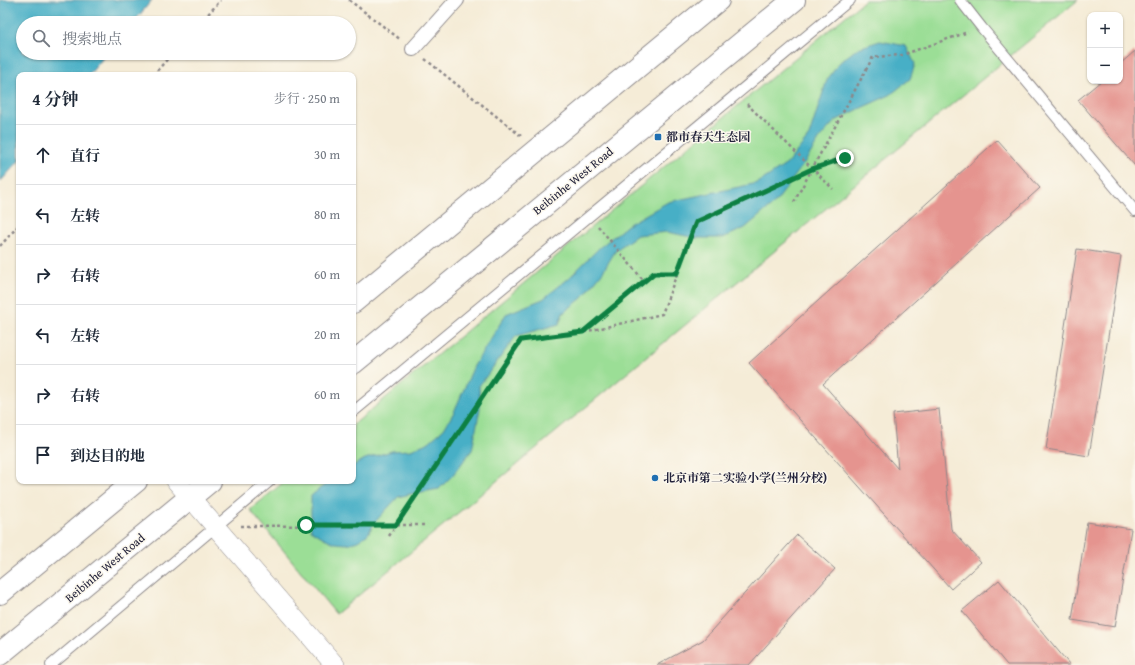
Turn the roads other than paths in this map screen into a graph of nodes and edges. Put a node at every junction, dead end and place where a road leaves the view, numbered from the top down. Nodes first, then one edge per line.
1 (457, 0) edge
2 (718, 0) edge
3 (794, 0) edge
4 (850, 0) edge
5 (960, 0) edge
6 (413, 49) road end
7 (1135, 211) edge
8 (356, 300) edge
9 (356, 361) edge
10 (356, 410) edge
11 (132, 484) edge
12 (179, 484) edge
13 (206, 484) edge
14 (266, 484) edge
15 (191, 497) junction
16 (216, 526) junction
17 (0, 593) edge
18 (0, 654) edge
19 (51, 665) edge
20 (335, 665) edge

1 - 6 street
2 - 8 main road
3 - 9 main road, Beibinhe West Road
4 - 10 lane
5 - 7 lane
11 - 17 main road
12 - 15 street
13 - 15 main road, Beibinhe West Road
14 - 16 lane
15 - 16 street
15 - 18 main road, Beibinhe West Road
16 - 19 lane
16 - 20 street

